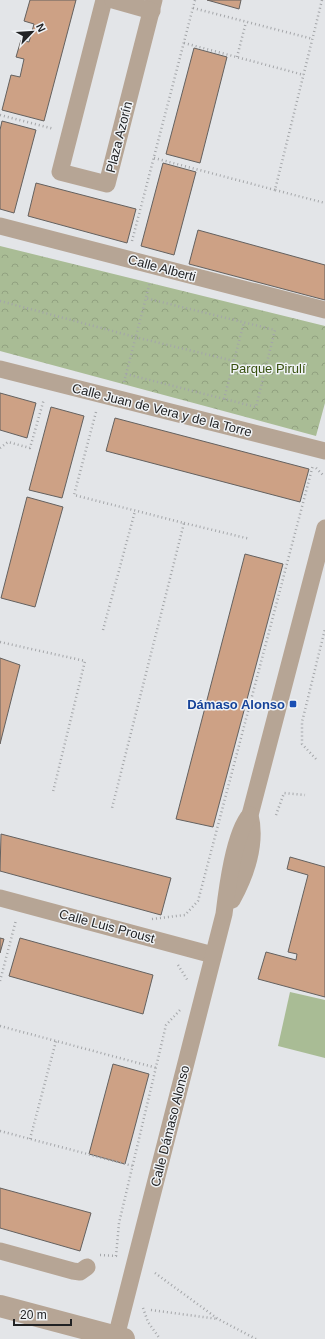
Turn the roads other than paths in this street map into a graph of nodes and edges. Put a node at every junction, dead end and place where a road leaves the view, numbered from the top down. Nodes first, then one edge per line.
1 (104, 0) edge
2 (113, 0) edge
3 (153, 6) edge
4 (0, 226) edge
5 (325, 310) edge
6 (0, 368) edge
7 (325, 451) edge
8 (325, 528) edge
9 (0, 898) edge
10 (213, 955) junction
11 (1, 1256) edge
12 (87, 1267) road end
13 (0, 1306) edge
14 (120, 1338) edge

1 - 3 street, Plaza Azorín
2 - 3 street, Plaza Azorín
4 - 5 street, Calle Alberti
6 - 7 street, Calle Juan de Vera y de la Torre
8 - 10 street, Calle Dámaso Alonso
9 - 10 street, Calle Luis Proust
10 - 14 street, Calle Dámaso Alonso
11 - 12 street
13 - 14 street

